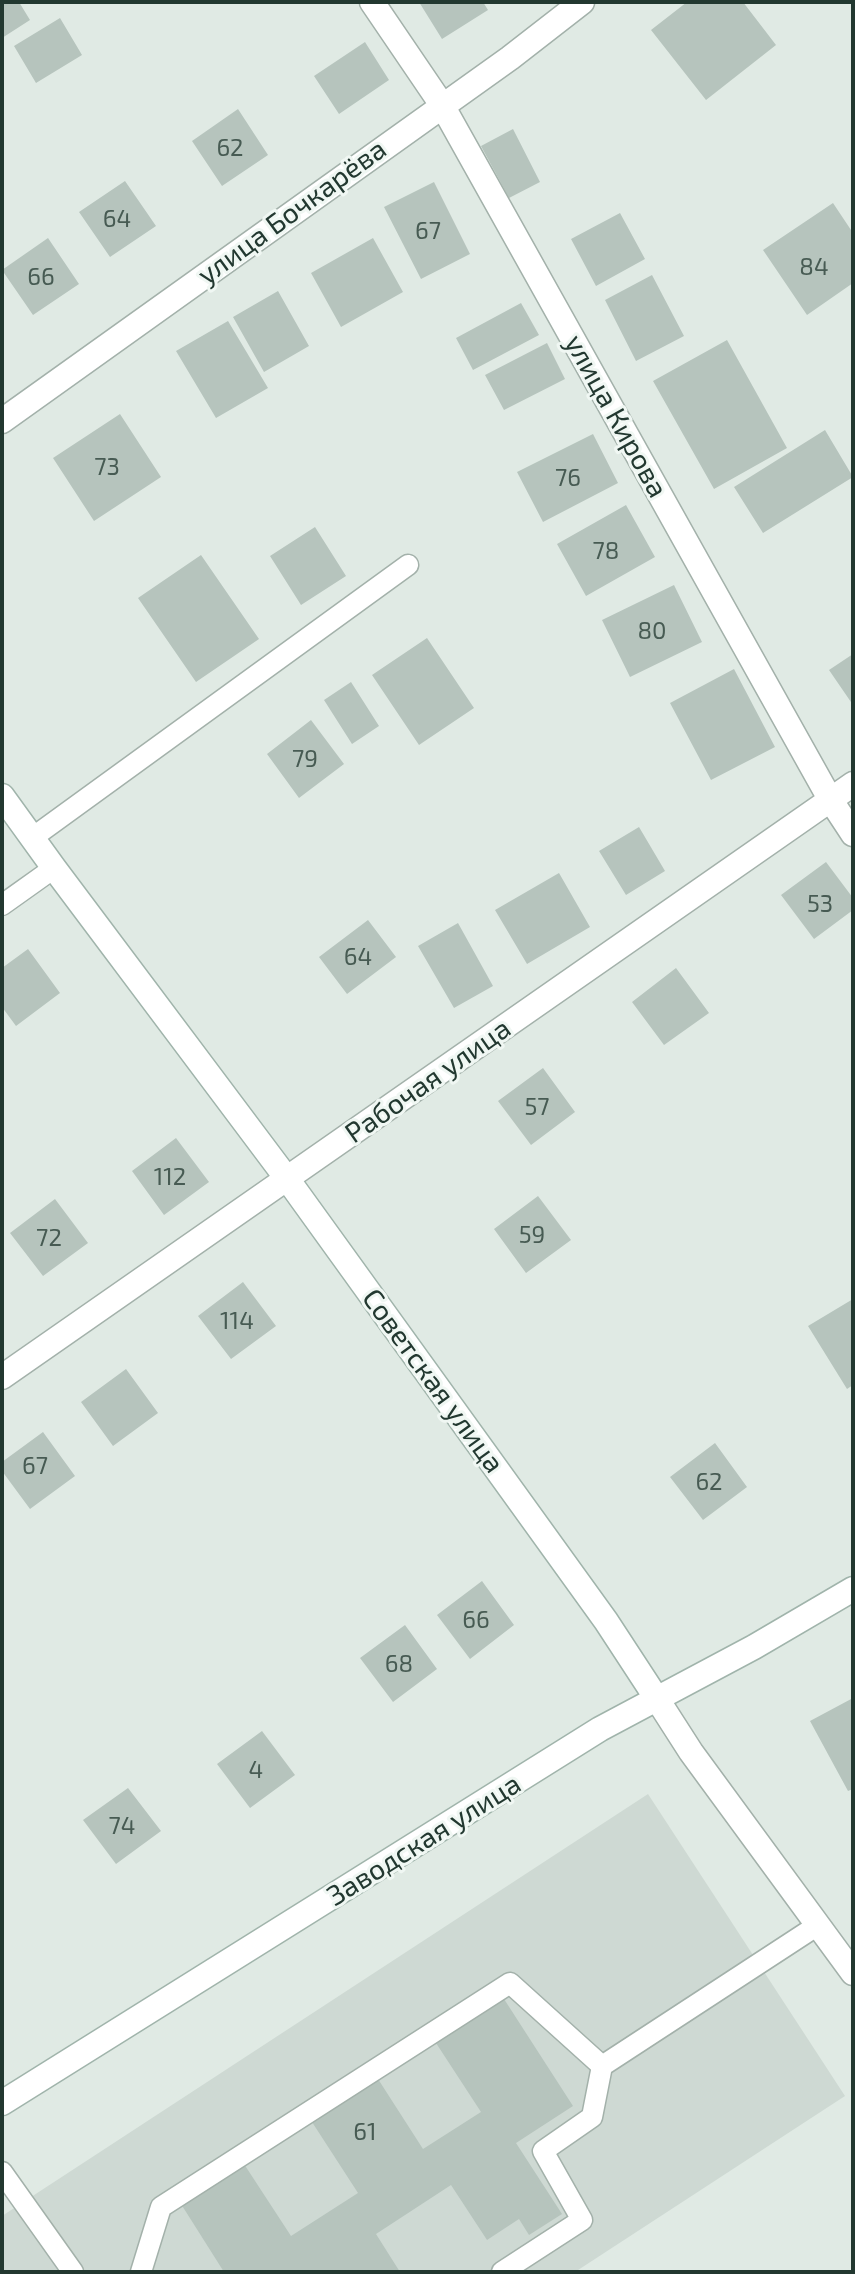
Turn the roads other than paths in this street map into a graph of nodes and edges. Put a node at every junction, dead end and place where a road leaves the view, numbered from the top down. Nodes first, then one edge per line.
1 (372, 2) edge
2 (582, 2) edge
3 (442, 105) junction
4 (2, 421) edge
5 (408, 565) dead end
6 (853, 784) edge
7 (2, 796) edge
8 (830, 799) junction
9 (853, 834) edge
10 (32, 838) junction
11 (54, 868) junction
12 (2, 905) edge
13 (288, 1180) junction
14 (2, 1377) edge
15 (853, 1589) edge
16 (657, 1699) junction
17 (818, 1925) junction
18 (849, 1961) edge
19 (602, 2066) junction
20 (2, 2103) edge
21 (2, 2172) edge
22 (73, 2272) edge
23 (141, 2272) edge
24 (502, 2272) edge

1 - 3 street, улица Кирова
2 - 3 street, улица Бочкарёва
3 - 4 street, улица Бочкарёва
3 - 8 street, улица Кирова
5 - 10 lane
6 - 8 street, Рабочая улица
7 - 10 street, Советская улица
8 - 9 street, улица Кирова
8 - 13 street, Рабочая улица
10 - 11 street, Советская улица
11 - 12 lane
11 - 13 street, Советская улица
13 - 14 street, Рабочая улица
13 - 16 street, Советская улица
15 - 16 street, Заводская улица
16 - 17 street, Советская улица
16 - 20 street, Заводская улица
17 - 18 street, Советская улица
17 - 19 lane
19 - 23 lane
19 - 24 lane
21 - 22 lane

